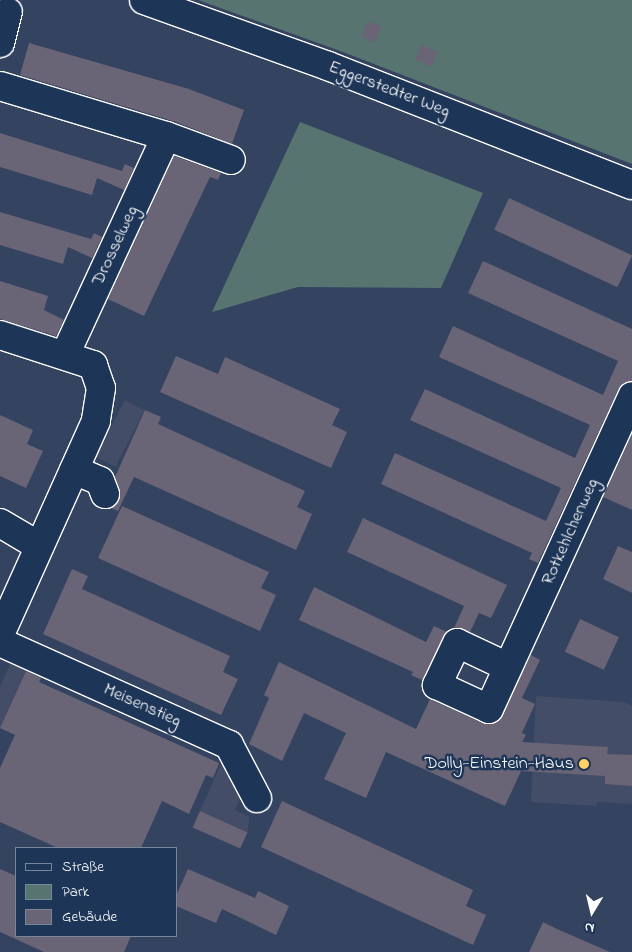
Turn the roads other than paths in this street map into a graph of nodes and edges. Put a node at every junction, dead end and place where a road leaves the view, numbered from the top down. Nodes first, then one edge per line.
1 (144, 0) edge
2 (8, 12) dead end
3 (0, 43) edge
4 (0, 86) edge
5 (166, 136) junction
6 (231, 160) dead end
7 (632, 185) edge
8 (0, 335) edge
9 (65, 355) junction
10 (632, 396) edge
11 (74, 470) junction
12 (105, 494) dead end
13 (0, 522) edge
14 (39, 546) junction
15 (0, 635) edge
16 (0, 642) edge
17 (508, 667) dead end
18 (260, 754) dead end

1 - 7 street, Eggerstedter Weg
2 - 3 street
4 - 5 street
5 - 6 street
5 - 9 street, Drosselweg
8 - 9 street
9 - 11 street
10 - 17 street, Rotkehlchenweg
11 - 12 street
11 - 14 street
13 - 14 street
14 - 15 street
16 - 18 street, Meisenstieg

